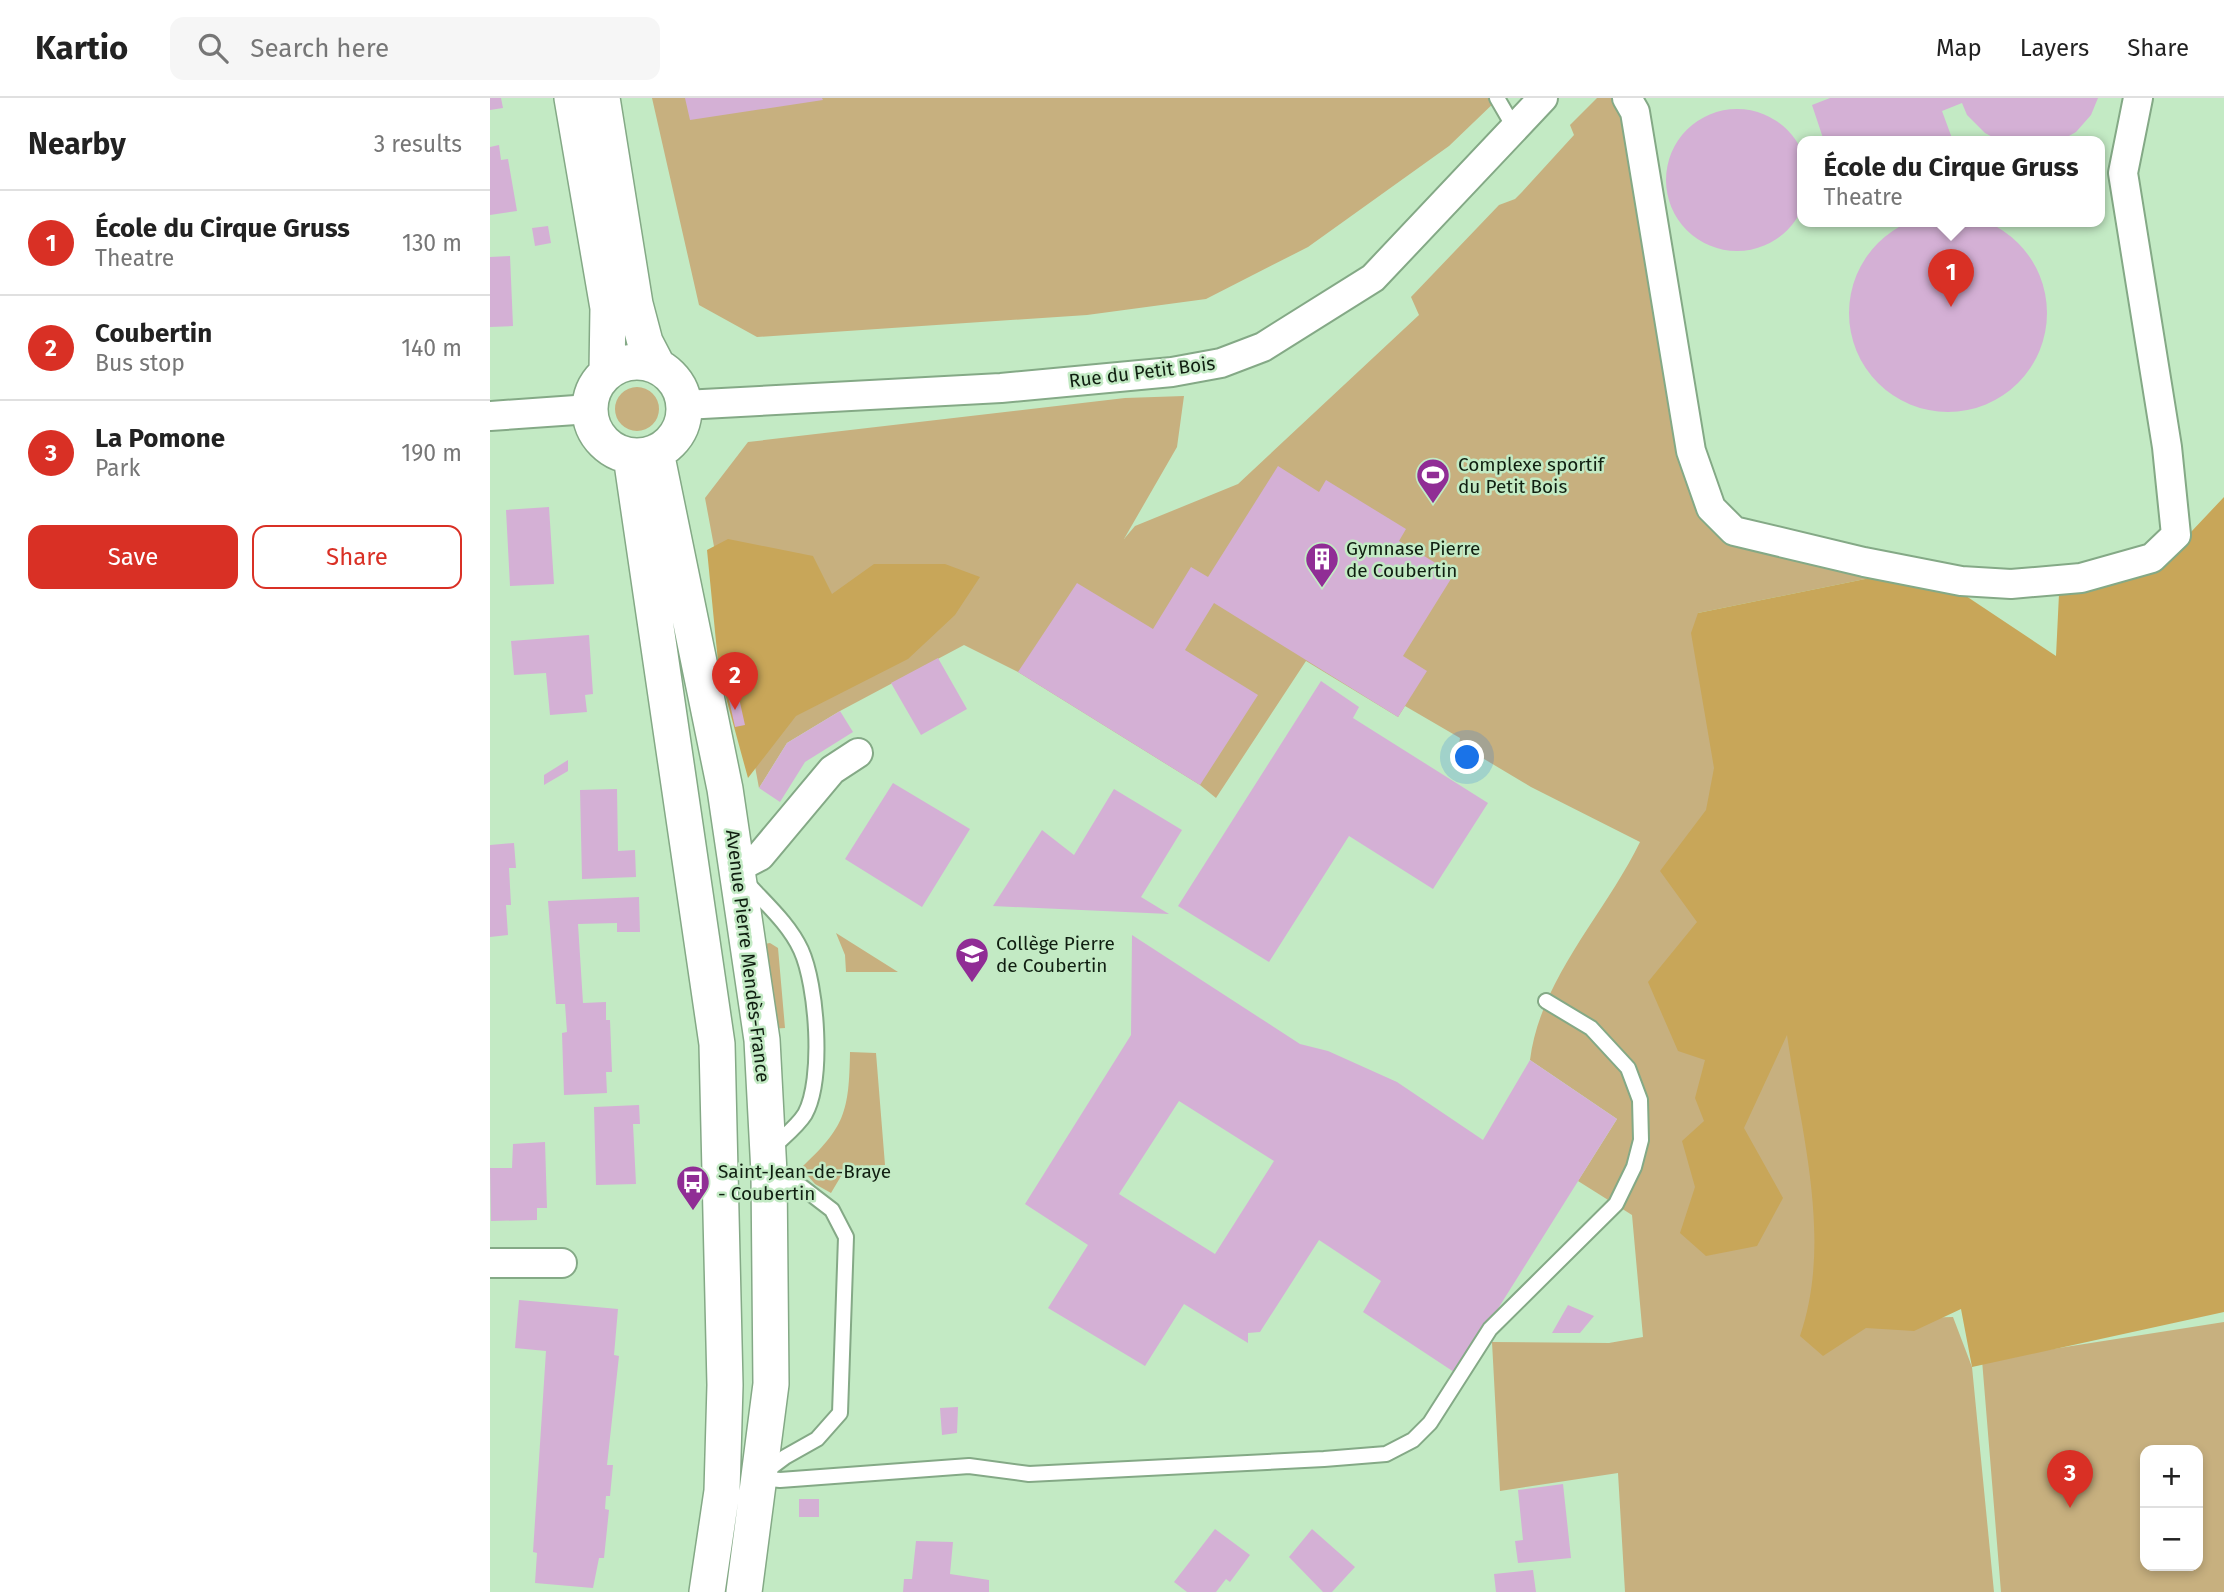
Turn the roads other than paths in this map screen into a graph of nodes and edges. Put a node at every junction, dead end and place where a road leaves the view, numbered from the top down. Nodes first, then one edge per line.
1 (572, 98) edge
2 (601, 98) edge
3 (1497, 98) edge
4 (1543, 98) edge
5 (1627, 98) edge
6 (2137, 98) edge
7 (1515, 129) junction
8 (658, 367) junction
9 (607, 372) junction
10 (684, 405) junction
11 (590, 409) junction
12 (490, 416) edge
13 (643, 454) junction
14 (858, 753) dead end
15 (737, 870) junction
16 (1546, 1000) dead end
17 (768, 1163) junction
18 (490, 1263) edge
19 (562, 1263) dead end
20 (758, 1478) junction
21 (707, 1592) edge
22 (744, 1592) edge

1 - 9 street
2 - 8 street
3 - 7 lane
4 - 7 street, Rue du Petit Bois
5 - 6 street
7 - 10 street, Rue du Petit Bois
8 - 9 street
8 - 10 street
9 - 11 street
10 - 13 street
11 - 12 street
11 - 13 street
13 - 15 street, Avenue Pierre Mendès-France
13 - 21 street
14 - 15 street
15 - 17 street, Avenue Pierre Mendès-France
15 - 17 lane
16 - 20 lane
17 - 20 street, Avenue Pierre Mendès-France
17 - 20 lane
18 - 19 street
20 - 22 street, Avenue Pierre Mendès-France

